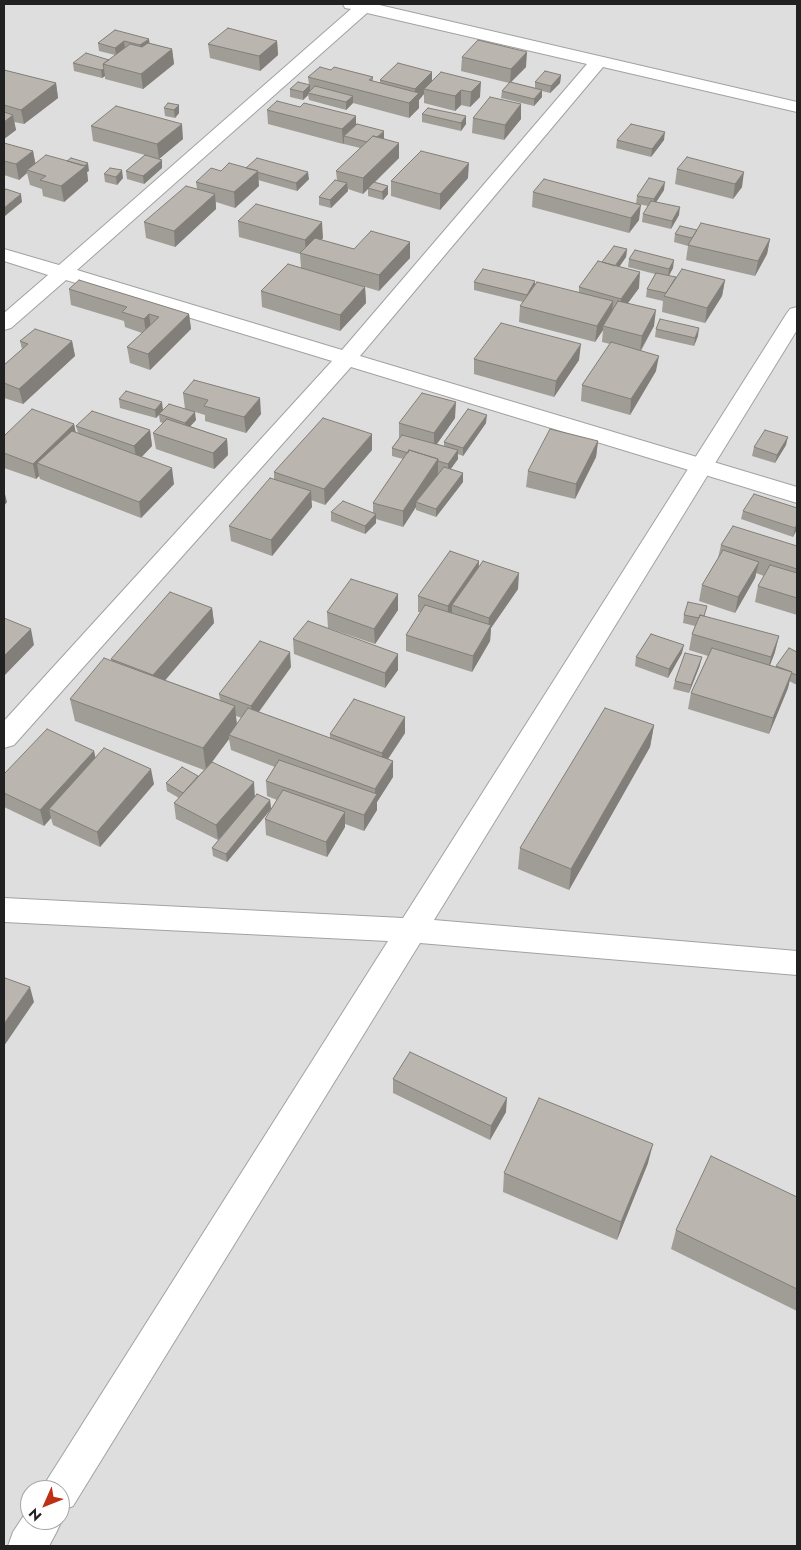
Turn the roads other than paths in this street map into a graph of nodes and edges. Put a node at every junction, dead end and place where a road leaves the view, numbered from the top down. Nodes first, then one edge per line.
1 (361, 5) edge
2 (598, 61) junction
3 (797, 107) edge
4 (4, 255) edge
5 (63, 272) junction
6 (797, 313) edge
7 (4, 324) edge
8 (347, 358) junction
9 (702, 466) junction
10 (797, 495) edge
11 (4, 738) edge
12 (4, 910) edge
13 (411, 930) junction
14 (797, 963) edge
15 (68, 1480) edge
16 (37, 1530) edge
17 (27, 1546) edge

1 - 2 street
1 - 5 street
2 - 3 street
2 - 8 street
4 - 5 street
5 - 7 street
5 - 8 street
6 - 9 street
8 - 9 street
8 - 11 street
9 - 10 street
9 - 13 street
12 - 13 street
13 - 14 street
13 - 15 street
16 - 17 street

